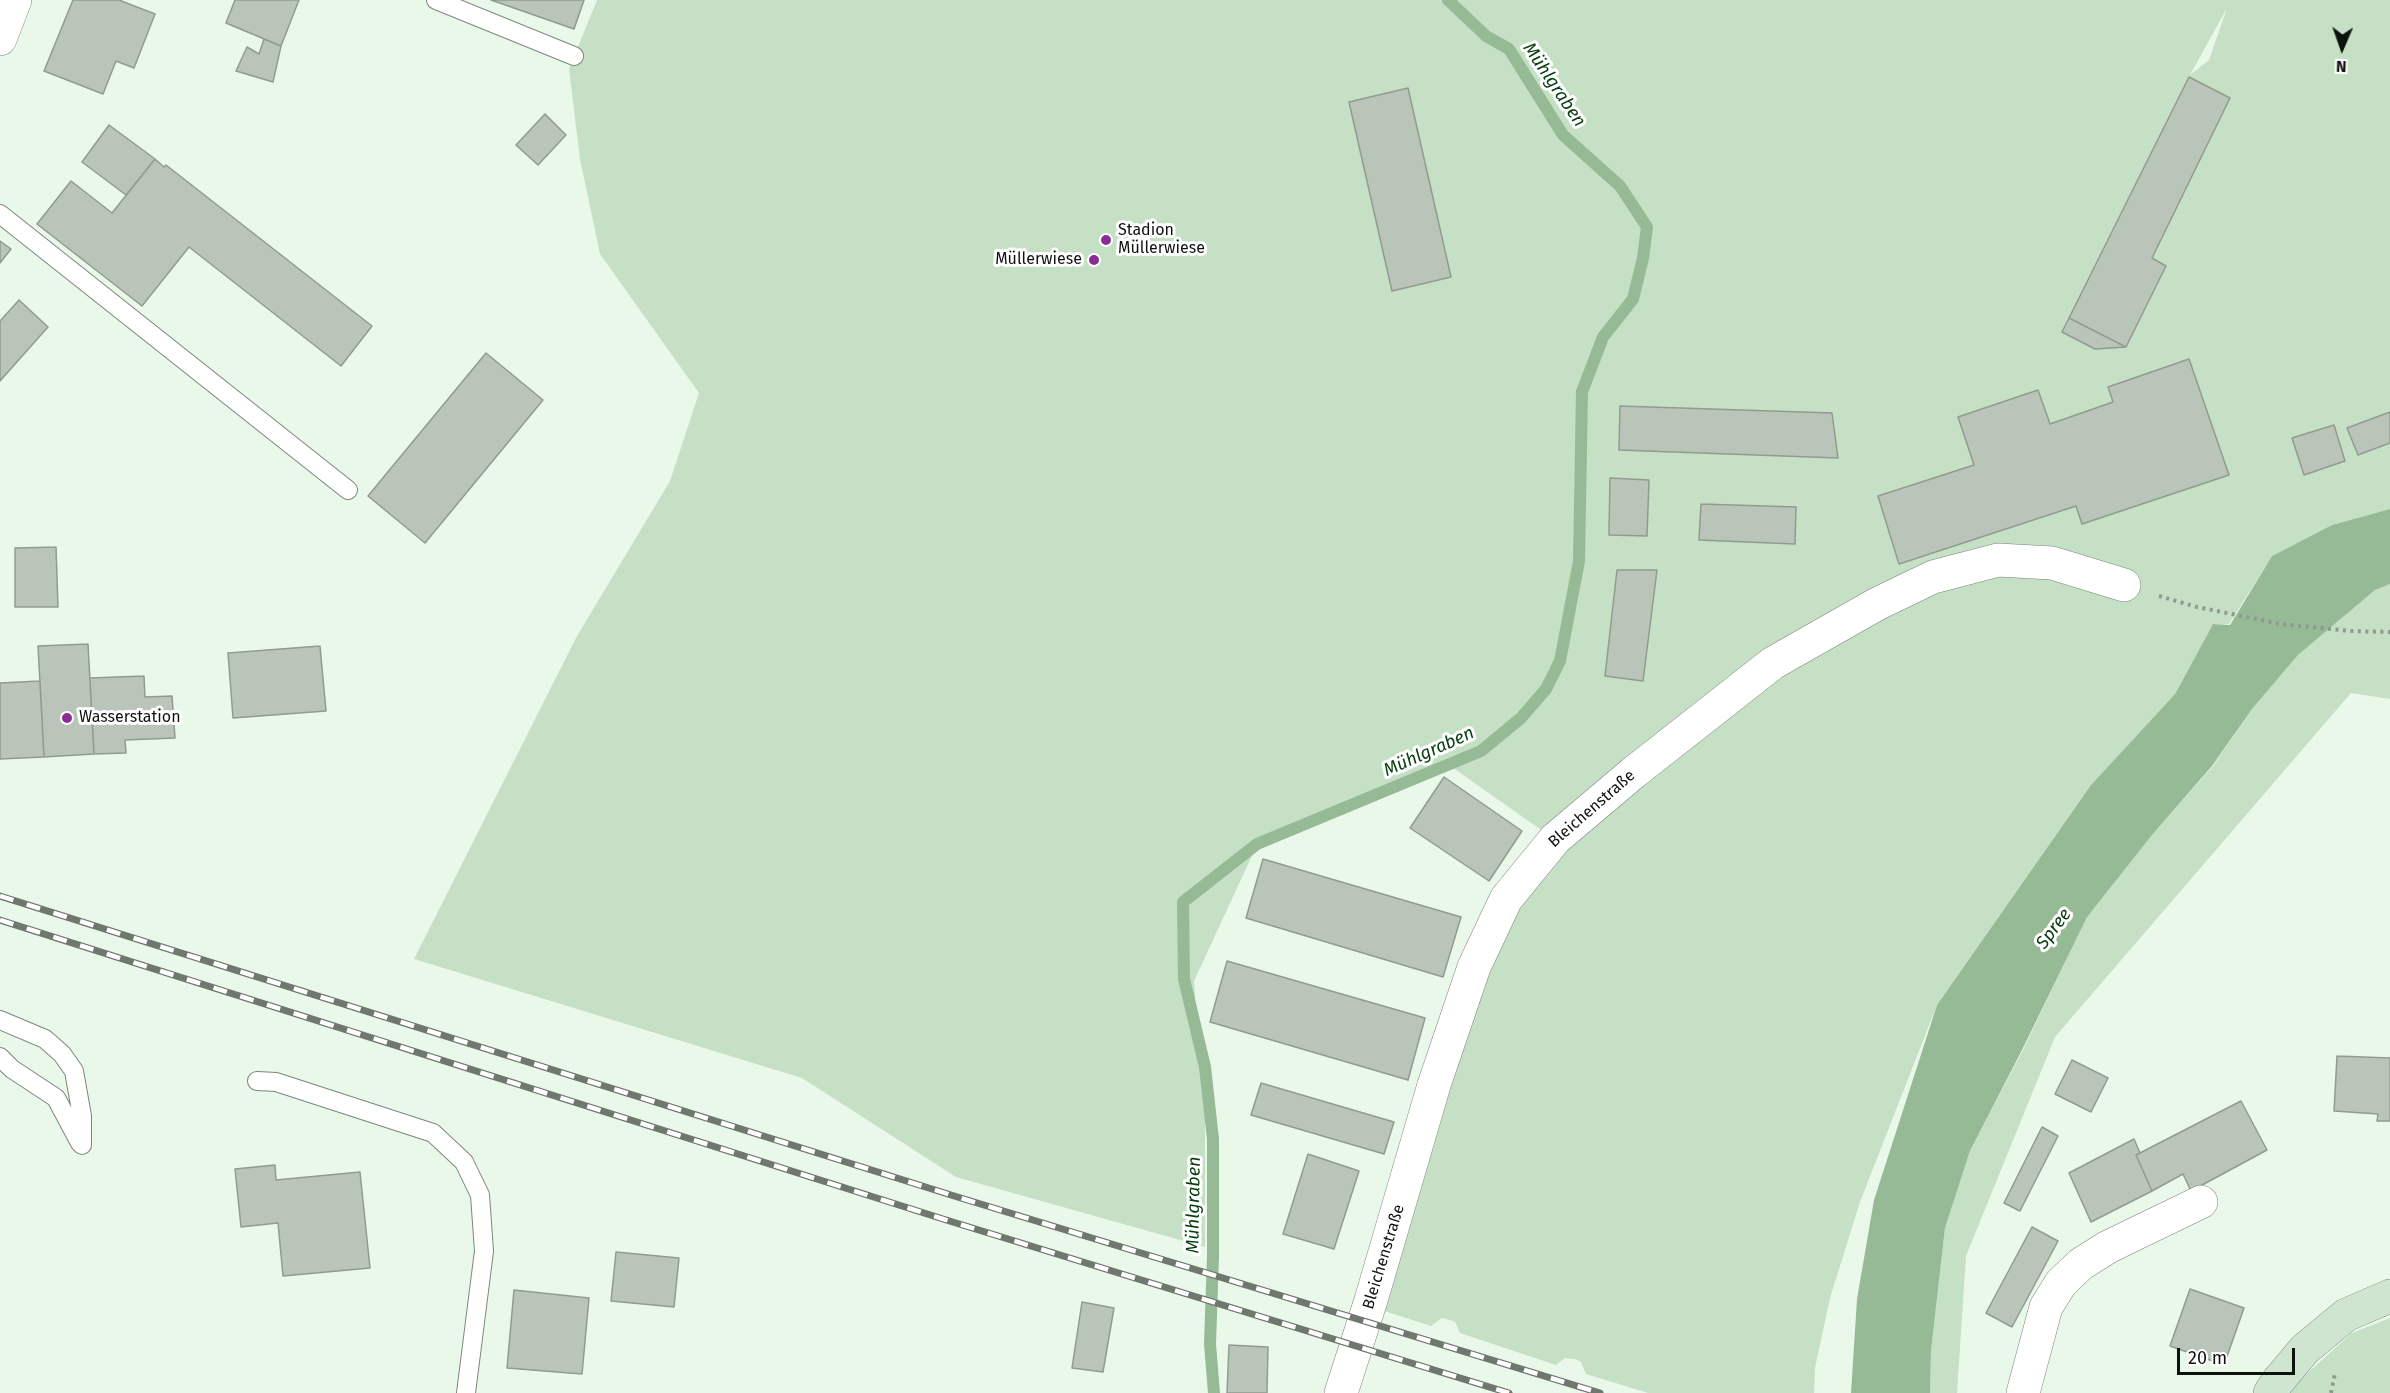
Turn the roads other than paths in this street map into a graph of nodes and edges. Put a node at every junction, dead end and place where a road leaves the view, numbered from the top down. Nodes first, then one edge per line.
1 (15, 0) edge
2 (436, 0) edge
3 (0, 39) edge
4 (574, 56) dead end
5 (0, 213) edge
6 (348, 490) dead end
7 (2124, 585) road end
8 (0, 1020) edge
9 (0, 1057) edge
10 (257, 1081) dead end
11 (2201, 1202) dead end
12 (2390, 1296) edge
13 (466, 1393) edge
14 (1341, 1393) edge
15 (2023, 1393) edge
16 (2270, 1393) edge

1 - 3 street
2 - 4 lane
5 - 6 lane
7 - 14 street, Bleichenstraße
8 - 9 lane
10 - 13 lane
11 - 15 street
12 - 16 street

